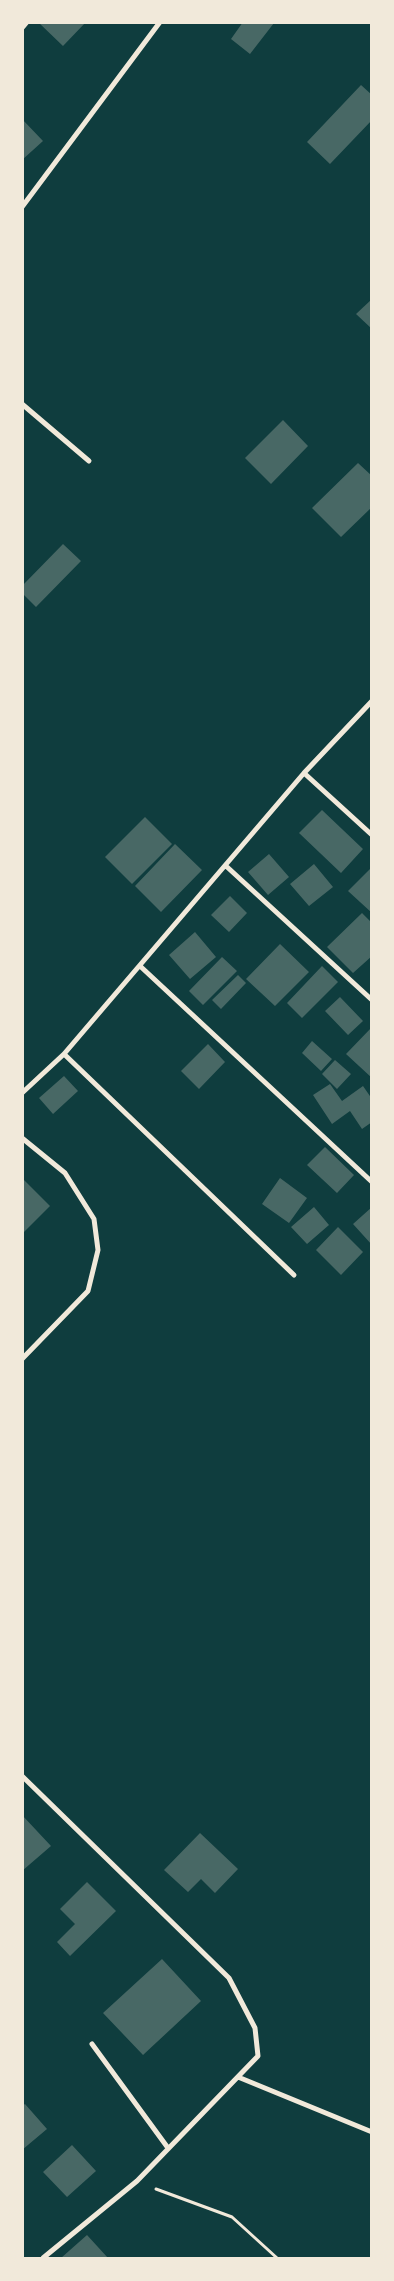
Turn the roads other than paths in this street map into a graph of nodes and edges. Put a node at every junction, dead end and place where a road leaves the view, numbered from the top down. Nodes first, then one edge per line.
1 (27, 22) edge
2 (160, 22) edge
3 (22, 28) edge
4 (22, 207) edge
5 (22, 404) edge
6 (88, 461) dead end
7 (372, 701) edge
8 (304, 772) junction
9 (372, 835) edge
10 (226, 866) junction
11 (140, 966) junction
12 (372, 1000) edge
13 (64, 1054) junction
14 (22, 1093) edge
15 (22, 1138) edge
16 (372, 1182) edge
17 (294, 1274) dead end
18 (22, 1359) edge
19 (22, 1776) edge
20 (92, 2044) dead end
21 (238, 2077) junction
22 (372, 2132) edge
23 (168, 2148) junction
24 (43, 2258) edge

1 - 3 street
2 - 4 street
5 - 6 street
7 - 8 street
8 - 9 street
8 - 10 street
10 - 11 street
10 - 12 street
11 - 13 street
11 - 16 street
13 - 14 street
13 - 17 street
15 - 18 street
19 - 21 street
20 - 23 street
21 - 22 street
21 - 23 street
23 - 24 street

